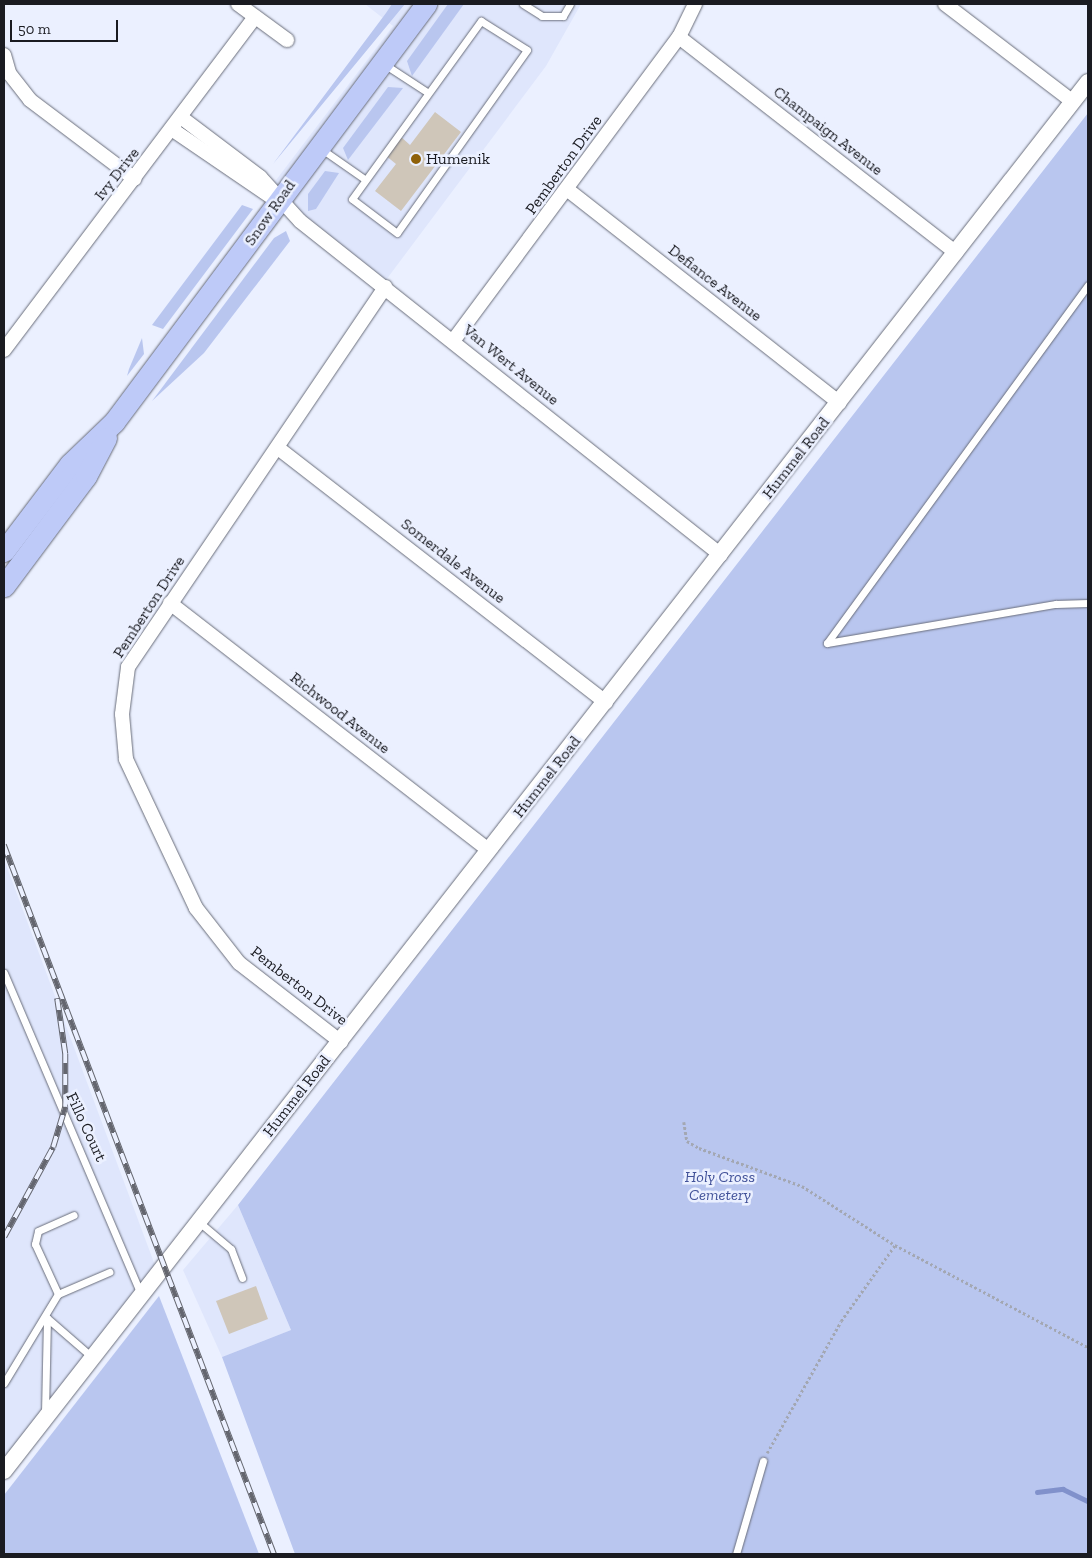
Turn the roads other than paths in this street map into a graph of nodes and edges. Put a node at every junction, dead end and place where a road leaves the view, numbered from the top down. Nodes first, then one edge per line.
1 (238, 4) edge
2 (426, 4) edge
3 (523, 4) edge
4 (570, 4) edge
5 (695, 4) edge
6 (945, 4) edge
7 (255, 17) junction
8 (679, 36) junction
9 (287, 40) dead end
10 (4, 54) edge
11 (381, 62) junction
12 (1088, 82) edge
13 (427, 92) junction
14 (1073, 102) junction
15 (182, 118) junction
16 (173, 130) junction
17 (317, 147) junction
18 (363, 178) junction
19 (135, 179) junction
20 (568, 190) junction
21 (279, 201) junction
22 (956, 253) junction
23 (1088, 285) edge
24 (385, 287) junction
25 (454, 341) junction
26 (4, 350) edge
27 (840, 403) junction
28 (114, 422) junction
29 (278, 448) junction
30 (4, 551) edge
31 (721, 555) junction
32 (4, 586) edge
33 (170, 603) junction
34 (1088, 603) edge
35 (606, 702) junction
36 (489, 850) junction
37 (4, 973) edge
38 (341, 1042) junction
39 (74, 1215) dead end
40 (199, 1221) junction
41 (109, 1272) dead end
42 (242, 1278) dead end
43 (58, 1294) junction
44 (141, 1294) junction
45 (47, 1318) junction
46 (92, 1357) junction
47 (4, 1383) edge
48 (44, 1419) junction
49 (763, 1461) road end
50 (4, 1471) edge
51 (736, 1554) edge

1 - 7 street
2 - 11 main road, Snow Road
3 - 4 lane
5 - 8 street, Pemberton Drive
6 - 14 street
7 - 9 street
7 - 15 street, Ivy Drive
8 - 20 street, Pemberton Drive
8 - 22 street, Champaign Avenue
10 - 19 street
11 - 13 lane
11 - 17 main road, Snow Road
12 - 14 street, Hummel Road
13 - 18 lane
13 - 18 lane
14 - 22 street, Hummel Road
15 - 16 street, Ivy Drive
15 - 21 street, Van Wert Avenue
16 - 19 street, Ivy Drive
16 - 21 street, Van Wert Avenue
17 - 18 lane
17 - 21 main road, Snow Road
19 - 26 street, Ivy Drive
20 - 25 street, Pemberton Drive
20 - 27 street, Defiance Avenue
21 - 24 street, Van Wert Avenue
21 - 28 main road, Snow Road
22 - 27 street, Hummel Road
23 - 34 lane
24 - 25 street, Van Wert Avenue
24 - 29 street, Pemberton Drive
25 - 31 street, Van Wert Avenue
27 - 31 street, Hummel Road
28 - 30 main road, Snow Road
28 - 32 main road, Snow Road
29 - 33 street, Pemberton Drive
29 - 35 street, Somerdale Avenue
31 - 35 street, Hummel Road
33 - 36 street, Richwood Avenue
33 - 38 street, Pemberton Drive
35 - 36 street, Hummel Road
36 - 38 street, Hummel Road
37 - 44 lane, Fillo Court
38 - 40 street, Hummel Road
39 - 43 lane
40 - 42 lane
40 - 44 street, Hummel Road
41 - 43 lane
43 - 45 lane
44 - 46 street, Hummel Road
45 - 46 lane
45 - 47 lane
45 - 48 lane
46 - 48 street, Hummel Road
48 - 50 street, Hummel Road
49 - 51 lane

